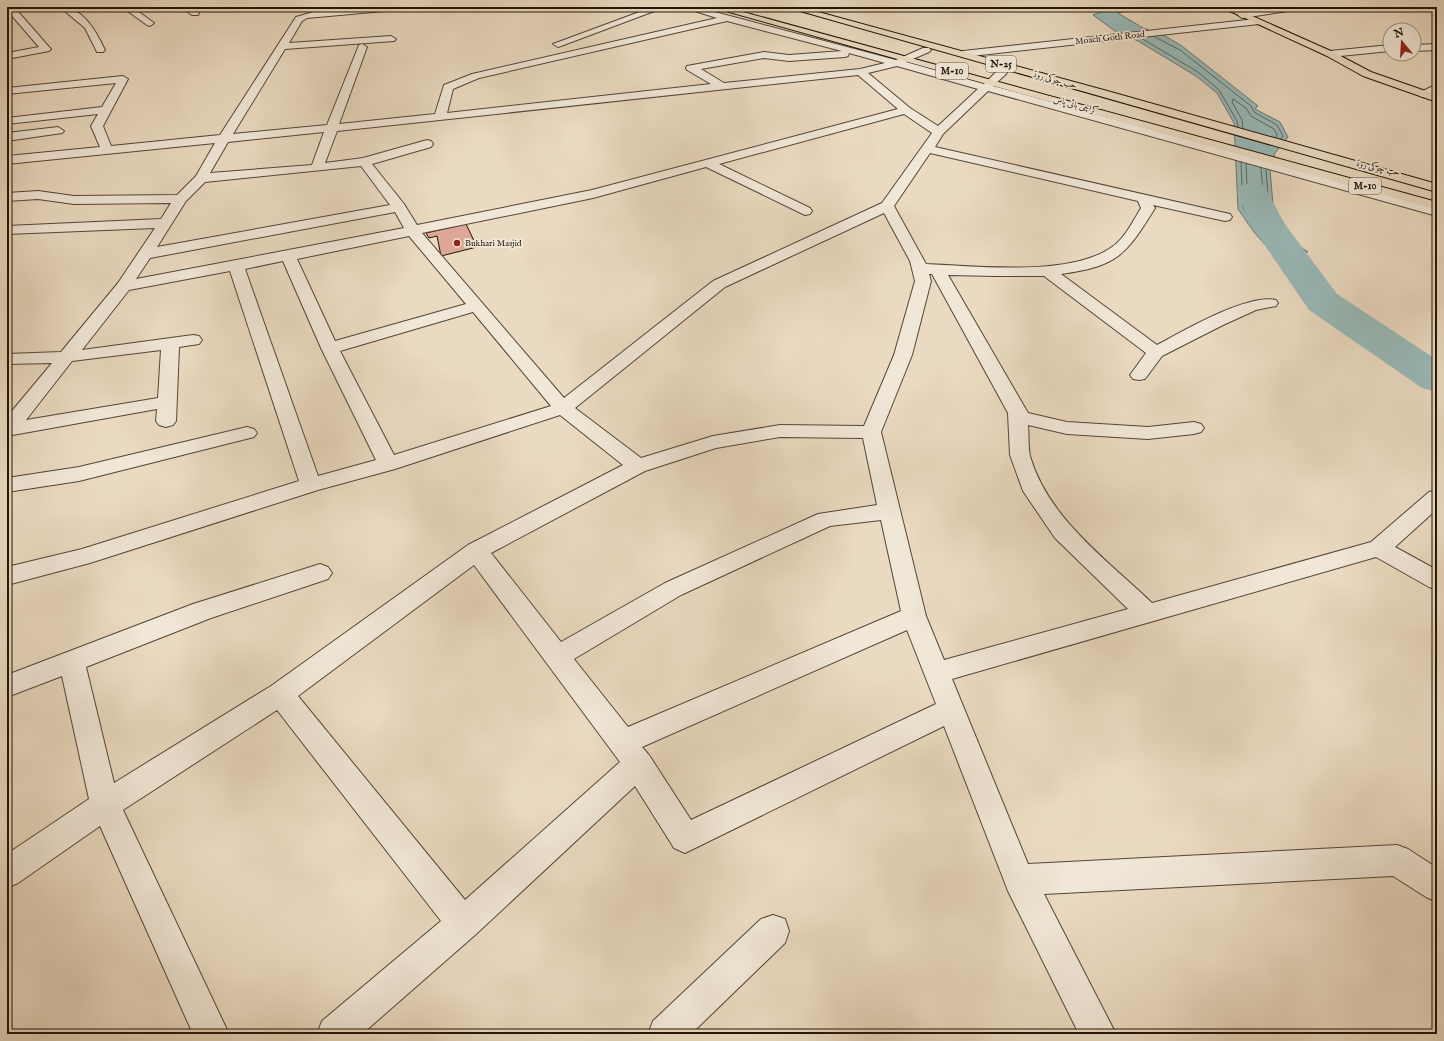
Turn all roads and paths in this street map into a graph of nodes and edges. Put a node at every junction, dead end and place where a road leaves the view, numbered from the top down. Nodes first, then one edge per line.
1 (9, 7) edge
2 (64, 7) edge
3 (126, 7) edge
4 (185, 7) edge
5 (396, 7) edge
6 (406, 7) edge
7 (661, 7) edge
8 (686, 7) edge
9 (715, 7) edge
10 (1225, 7) edge
11 (1294, 7) edge
12 (787, 9) edge
13 (195, 13) dead end
14 (1242, 15) junction
15 (729, 18) junction
16 (1256, 22) junction
17 (150, 23) dead end
18 (391, 39) dead end
19 (282, 46) junction
20 (553, 46) dead end
21 (362, 47) dead end
22 (1437, 47) edge
23 (1422, 48) edge
24 (1382, 49) edge
25 (100, 50) dead end
26 (926, 50) junction
27 (862, 53) junction
28 (963, 54) junction
29 (1330, 54) junction
30 (7, 56) edge
31 (901, 60) junction
32 (860, 72) junction
33 (993, 81) junction
34 (724, 86) junction
35 (1437, 87) edge
36 (7, 91) edge
37 (115, 93) junction
38 (1422, 94) junction
39 (99, 95) dead end
40 (1437, 99) edge
41 (104, 110) junction
42 (906, 110) junction
43 (440, 117) junction
44 (7, 121) edge
45 (1210, 124) junction
46 (97, 126) junction
47 (82, 128) dead end
48 (333, 129) junction
49 (67, 130) dead end
50 (939, 132) junction
51 (7, 137) edge
52 (223, 140) junction
53 (427, 144) dead end
54 (927, 149) junction
55 (106, 150) junction
56 (1320, 154) junction
57 (7, 160) edge
58 (364, 162) junction
59 (707, 163) junction
60 (317, 168) junction
61 (1295, 169) junction
62 (201, 178) junction
63 (1437, 182) edge
64 (1437, 188) edge
65 (7, 197) edge
66 (181, 199) junction
67 (1144, 200) junction
68 (886, 206) junction
69 (1437, 206) edge
70 (399, 207) junction
71 (805, 211) dead end
72 (1437, 212) edge
73 (1225, 217) dead end
74 (165, 223) junction
75 (7, 230) edge
76 (412, 231) junction
77 (145, 254) junction
78 (288, 256) junction
79 (236, 266) junction
80 (928, 269) junction
81 (1046, 270) junction
82 (124, 286) junction
83 (1270, 303) dead end
84 (475, 306) junction
85 (193, 340) dead end
86 (170, 343) junction
87 (330, 348) junction
88 (1156, 352) junction
89 (66, 357) junction
90 (7, 358) edge
91 (1139, 375) dead end
92 (166, 402) junction
93 (563, 408) junction
94 (1018, 416) junction
95 (166, 421) dead end
96 (1194, 428) dead end
97 (7, 429) edge
98 (871, 432) junction
99 (247, 433) dead end
100 (388, 464) junction
101 (638, 466) junction
102 (311, 484) junction
103 (7, 485) edge
104 (1437, 497) edge
105 (889, 511) junction
106 (1379, 548) junction
107 (476, 551) junction
108 (320, 573) dead end
109 (7, 576) edge
110 (1437, 581) edge
111 (1147, 613) junction
112 (914, 616) junction
113 (557, 657) junction
114 (72, 662) junction
115 (936, 673) junction
116 (7, 686) edge
117 (280, 694) junction
118 (951, 710) junction
119 (631, 753) junction
120 (105, 806) junction
121 (7, 872) edge
122 (1019, 880) junction
123 (1437, 886) edge
124 (463, 923) junction
125 (773, 931) dead end
126 (211, 1034) edge
127 (334, 1034) edge
128 (666, 1034) edge
129 (1098, 1034) edge

1 - 30 street
2 - 25 street
3 - 17 street
4 - 13 street
5 - 6 street
5 - 19 street
7 - 20 street
8 - 15 street
9 - 31 main road
10 - 14 main road, Moach Goth Road
11 - 14 street
12 - 26 main road
12 - 28 main road, حب چوکی روڈ / N-25
14 - 16 main road, Moach Goth Road
15 - 27 street
15 - 43 street
16 - 28 street, Moach Goth Road
16 - 29 main road, Moach Goth Road
18 - 19 street
19 - 52 street
21 - 48 street
22 - 23 street
24 - 29 street
26 - 31 street
26 - 33 main road
27 - 31 street
27 - 34 street
28 - 45 main road, حب چوکی روڈ / N-25
29 - 38 main road, Moach Goth Road
31 - 32 street
31 - 33 street
32 - 34 street
32 - 42 street
33 - 45 main road
33 - 50 street
33 - 61 street
34 - 43 street
35 - 38 street
36 - 37 street
37 - 39 street
37 - 41 street
38 - 40 main road, Moach Goth Road
41 - 44 street
41 - 46 street
42 - 50 street
42 - 59 street
43 - 48 street
45 - 56 main road, حب چوکی روڈ / N-25
46 - 47 street
46 - 55 street
48 - 52 street
48 - 60 street
49 - 51 street
50 - 54 street
52 - 55 street
52 - 62 street
53 - 58 street
54 - 67 street
54 - 68 street
55 - 57 street
56 - 63 main road, حب چوکی روڈ / N-25
56 - 64 main road, حب چوکی روڈ / N-25
58 - 60 street
58 - 70 street
59 - 71 street
59 - 76 street
60 - 62 street
61 - 69 main road, M-10
61 - 72 street
62 - 66 street
65 - 66 street
66 - 74 street
67 - 73 street
67 - 81 street
68 - 80 street
68 - 93 street
70 - 76 street
70 - 77 street
74 - 75 street
74 - 77 street
76 - 78 street
76 - 84 street
77 - 82 street
78 - 79 street
78 - 87 street
79 - 82 street
79 - 102 street
80 - 81 street
80 - 94 street
80 - 98 street
81 - 88 street
82 - 89 street
83 - 88 street
84 - 87 street
84 - 93 street
85 - 86 street
86 - 89 street
86 - 92 street
87 - 100 street
88 - 91 street
89 - 90 street
89 - 97 street
92 - 95 street
92 - 97 street
93 - 100 street
93 - 101 street
94 - 96 street
94 - 111 street
98 - 101 street
98 - 105 street
99 - 103 street
100 - 102 street
101 - 107 street
102 - 109 street
104 - 106 street
105 - 112 street
105 - 113 street
106 - 110 street
106 - 111 street
107 - 113 street
107 - 117 street
108 - 114 street
111 - 115 street
112 - 115 street
112 - 119 street
113 - 119 street
114 - 116 street
114 - 120 street
115 - 118 street
117 - 120 street
117 - 124 street
118 - 119 street
118 - 122 street
119 - 124 street
120 - 121 street
120 - 126 street
122 - 123 street
122 - 129 street
124 - 127 street
125 - 128 street

